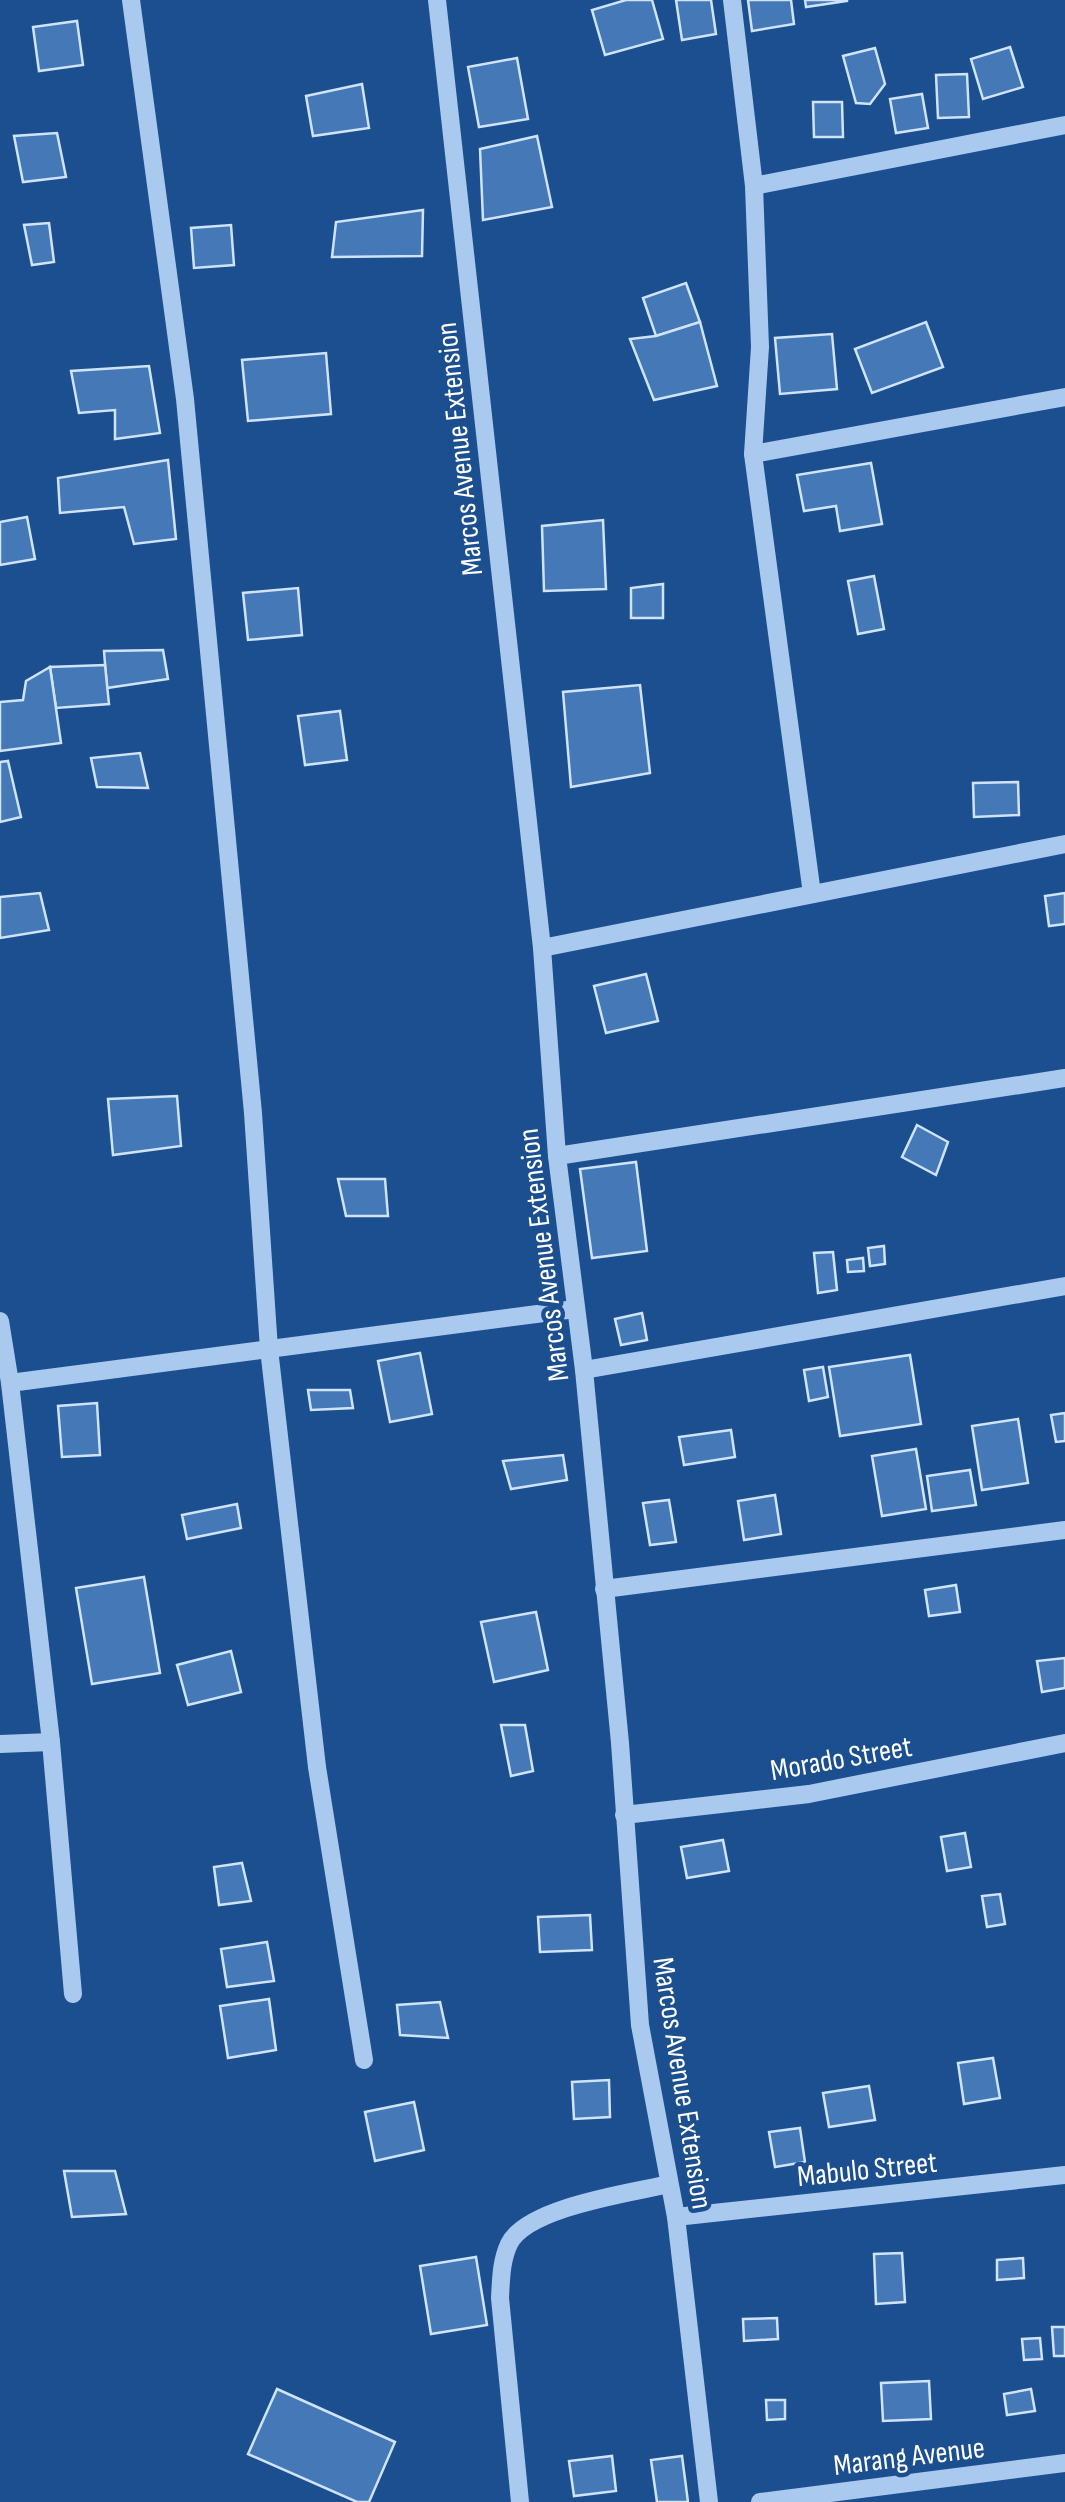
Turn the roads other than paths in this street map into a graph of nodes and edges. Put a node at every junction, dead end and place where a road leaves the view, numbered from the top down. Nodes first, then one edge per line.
1 (130, 0) edge
2 (440, 0) edge
3 (732, 0) edge
4 (1065, 126) edge
5 (754, 186) junction
6 (1065, 397) edge
7 (754, 454) junction
8 (1065, 844) edge
9 (812, 894) junction
10 (542, 948) junction
11 (1065, 1078) edge
12 (557, 1156) junction
13 (1065, 1286) edge
14 (575, 1309) junction
15 (0, 1321) edge
16 (269, 1349) junction
17 (584, 1370) junction
18 (10, 1383) junction
19 (8, 1428) edge
20 (1065, 1530) edge
21 (604, 1588) junction
22 (52, 1742) junction
23 (0, 1744) edge
24 (1065, 1744) edge
25 (624, 1815) junction
26 (73, 1994) dead end
27 (364, 2060) dead end
28 (1065, 2175) edge
29 (670, 2184) junction
30 (676, 2216) junction
31 (1065, 2463) edge
32 (898, 2494) edge
33 (520, 2502) edge
34 (709, 2502) edge
35 (760, 2502) edge

1 - 16 street
2 - 10 street, Marcos Avenue Extension
3 - 5 street
4 - 5 street
5 - 7 street
6 - 7 street
7 - 9 street
8 - 9 street
9 - 10 street
10 - 12 street, Marcos Avenue Extension
11 - 12 street
12 - 14 street, Marcos Avenue Extension
13 - 17 street
14 - 16 street
14 - 17 street, Marcos Avenue Extension
15 - 18 street
16 - 18 street
16 - 27 street
17 - 21 street, Marcos Avenue Extension
18 - 19 street
19 - 22 street
20 - 21 street
21 - 25 street, Marcos Avenue Extension
22 - 23 street
22 - 26 street
24 - 25 street, Morado Street
25 - 29 street, Marcos Avenue Extension
28 - 30 street, Mabulo Street
29 - 30 street, Marcos Avenue Extension
29 - 33 street
30 - 34 street, Marcos Avenue Extension
31 - 32 street, Marang Avenue
32 - 35 street, Marang Avenue

